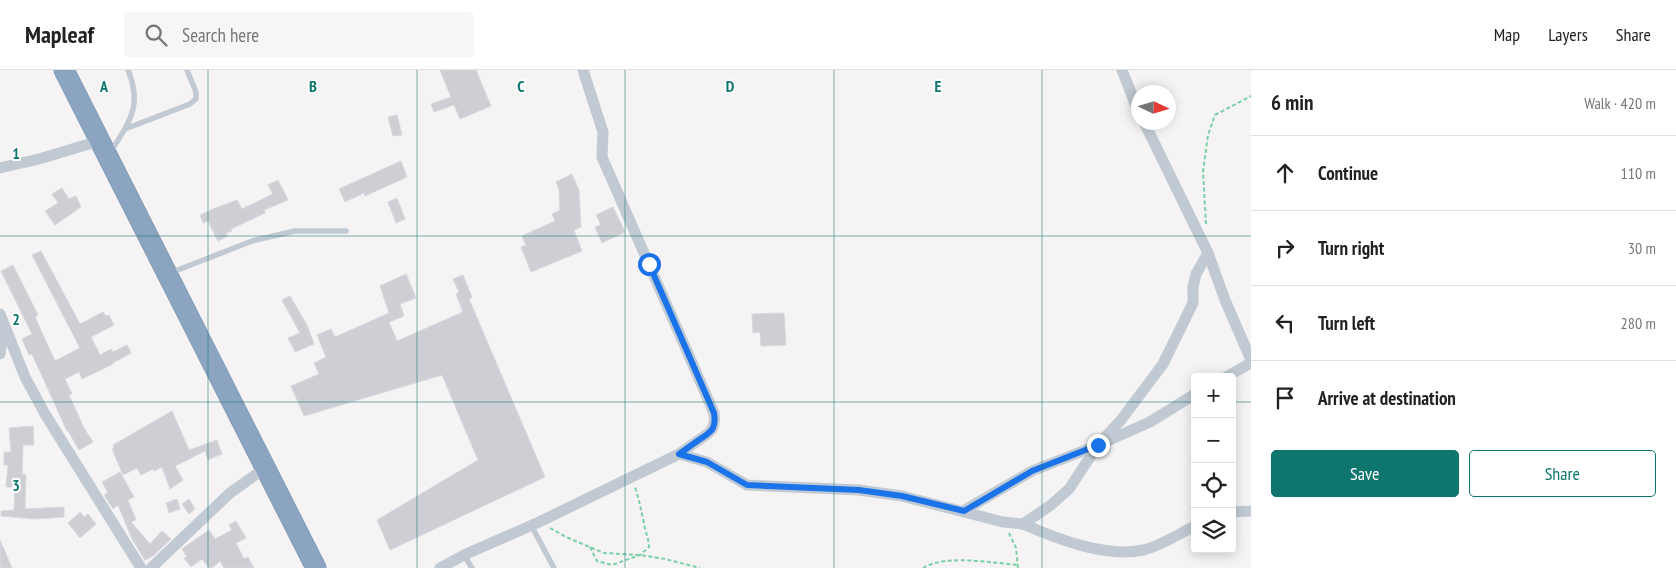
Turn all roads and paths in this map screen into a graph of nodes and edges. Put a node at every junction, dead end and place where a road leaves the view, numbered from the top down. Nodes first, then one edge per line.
1 (64, 70) edge
2 (128, 70) edge
3 (187, 70) edge
4 (584, 70) edge
5 (1122, 70) edge
6 (1131, 93) edge
7 (1251, 96) edge
8 (125, 129) junction
9 (1148, 130) edge
10 (103, 150) junction
11 (0, 168) edge
12 (1206, 226) dead end
13 (346, 231) dead end
14 (1208, 253) junction
15 (168, 274) junction
16 (0, 314) edge
17 (6, 329) junction
18 (0, 354) edge
19 (1250, 355) edge
20 (1230, 373) edge
21 (1191, 396) edge
22 (1098, 445) junction
23 (679, 454) junction
24 (265, 468) junction
25 (631, 478) junction
26 (964, 511) junction
27 (1251, 511) edge
28 (1236, 512) edge
29 (1003, 522) junction
30 (535, 524) junction
31 (1023, 524) junction
32 (1191, 528) edge
33 (590, 546) junction
34 (464, 555) junction
35 (640, 555) junction
36 (1018, 566) edge
37 (141, 568) edge
38 (151, 568) edge
39 (316, 568) edge
40 (440, 568) edge
41 (472, 568) edge
42 (554, 568) edge
43 (700, 568) edge
44 (923, 568) edge

1 - 10 highway
2 - 8 lane
3 - 8 lane
4 - 23 street
5 - 6 street
7 - 12 path
8 - 10 lane
9 - 14 street
10 - 11 street
10 - 15 highway
13 - 15 lane
14 - 19 street
14 - 22 street
15 - 24 highway
16 - 17 street
17 - 18 street
17 - 37 street
19 - 20 street
21 - 22 street
22 - 26 street
22 - 31 street
23 - 25 street
23 - 26 street
24 - 38 street
24 - 39 highway
25 - 30 street
25 - 35 path
26 - 29 street
27 - 28 street
29 - 31 street
29 - 36 path
30 - 33 path
30 - 34 street
30 - 42 lane
31 - 32 street
33 - 35 path
33 - 35 path
34 - 40 street
34 - 41 lane
35 - 43 path
36 - 44 path

